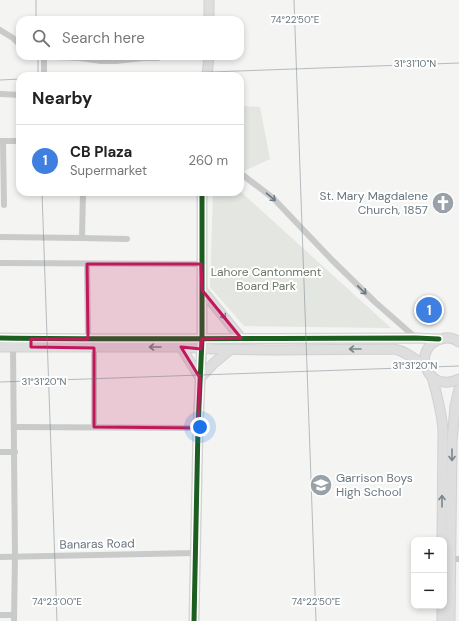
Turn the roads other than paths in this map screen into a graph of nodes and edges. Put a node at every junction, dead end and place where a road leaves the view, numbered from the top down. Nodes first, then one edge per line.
1 (209, 0) edge
2 (209, 16) edge
3 (0, 30) edge
4 (16, 41) edge
5 (44, 60) edge
6 (94, 60) edge
7 (126, 60) edge
8 (209, 60) edge
9 (44, 72) edge
10 (207, 72) edge
11 (1, 94) edge
12 (16, 95) edge
13 (1, 141) edge
14 (16, 141) edge
15 (244, 176) edge
16 (83, 196) edge
17 (202, 196) edge
18 (4, 205) dead end
19 (0, 237) edge
20 (82, 238) junction
21 (127, 239) dead end
22 (0, 263) edge
23 (87, 264) junction
24 (201, 264) junction
25 (202, 290) junction
26 (0, 338) edge
27 (241, 338) junction
28 (416, 338) junction
29 (88, 339) junction
30 (202, 339) junction
31 (439, 339) junction
32 (458, 340) edge
33 (31, 343) junction
34 (0, 347) edge
35 (13, 347) junction
36 (181, 347) junction
37 (94, 348) junction
38 (201, 348) junction
39 (231, 349) junction
40 (425, 366) junction
41 (432, 377) junction
42 (200, 378) junction
43 (459, 380) edge
44 (459, 389) edge
45 (94, 427) junction
46 (14, 428) junction
47 (198, 428) junction
48 (0, 452) edge
49 (15, 452) junction
50 (442, 537) edge
51 (195, 553) junction
52 (15, 556) junction
53 (0, 557) edge
54 (455, 559) edge
55 (442, 609) edge
56 (0, 615) edge
57 (14, 618) edge
58 (194, 621) edge
59 (442, 621) edge
60 (450, 621) edge

1 - 2 street
3 - 4 street
5 - 9 street
6 - 7 street
8 - 10 street
11 - 12 street
13 - 14 street
13 - 18 street
15 -> 28 street
16 - 20 street
17 - 24 street
19 - 20 street
20 - 21 street
22 - 23 street
23 - 24 street
23 - 29 street
24 - 25 street
25 -> 27 street
25 - 30 street
26 - 33 street
27 - 28 street
27 - 30 street
28 - 31 street
29 - 30 street
29 - 33 street
30 - 38 street
31 - 32 street
31 - 40 street
33 - 35 street
33 - 37 street
34 - 35 street
35 - 46 street
36 -> 37 street
36 - 38 street
36 - 42 street
37 - 45 street
38 - 39 street
38 - 42 street
40 -> 39 street
39 - 42 street
40 - 41 street
41 - 43 street
50 -> 41 street
42 - 47 street
44 -> 54 street
45 - 46 street
45 - 47 street
46 - 49 street
47 - 51 street
48 - 49 street
49 - 52 street
51 - 52 street, Banaras Road
51 - 58 street
52 - 53 street, Banaras Road
52 - 57 street
54 - 60 street
55 - 59 street
56 - 57 street

